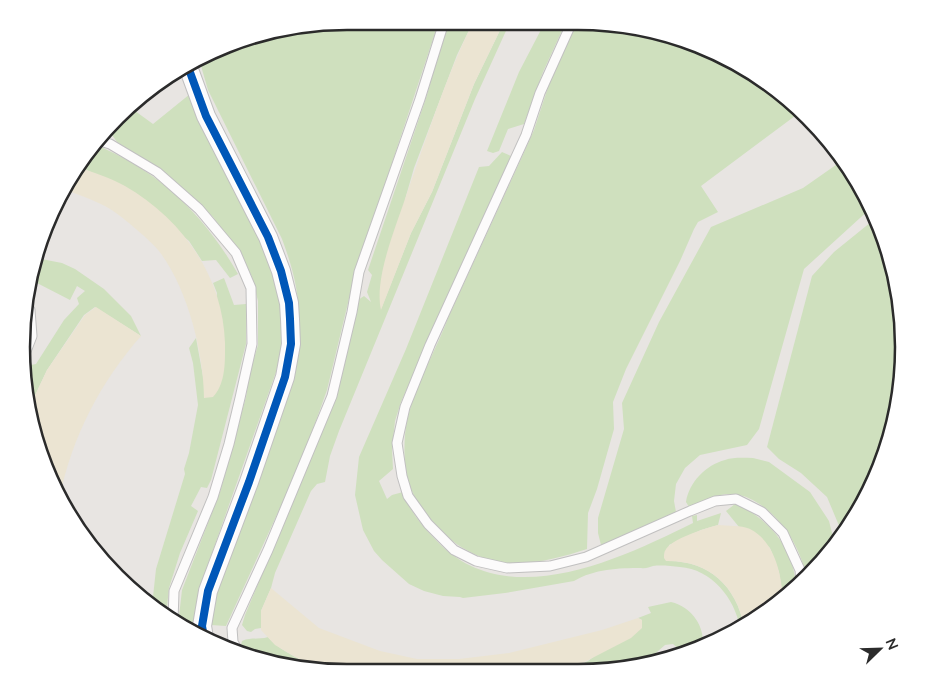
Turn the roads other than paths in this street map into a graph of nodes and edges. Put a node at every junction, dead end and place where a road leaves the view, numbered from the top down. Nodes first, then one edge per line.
1 (442, 30) edge
2 (568, 30) edge
3 (190, 71) edge
4 (105, 143) edge
5 (31, 325) edge
6 (30, 340) edge
7 (800, 573) edge
8 (173, 612) edge
9 (202, 629) edge
10 (232, 642) edge

1 - 10 lane
2 - 7 lane
3 - 9 street
4 - 8 lane
5 - 6 lane

